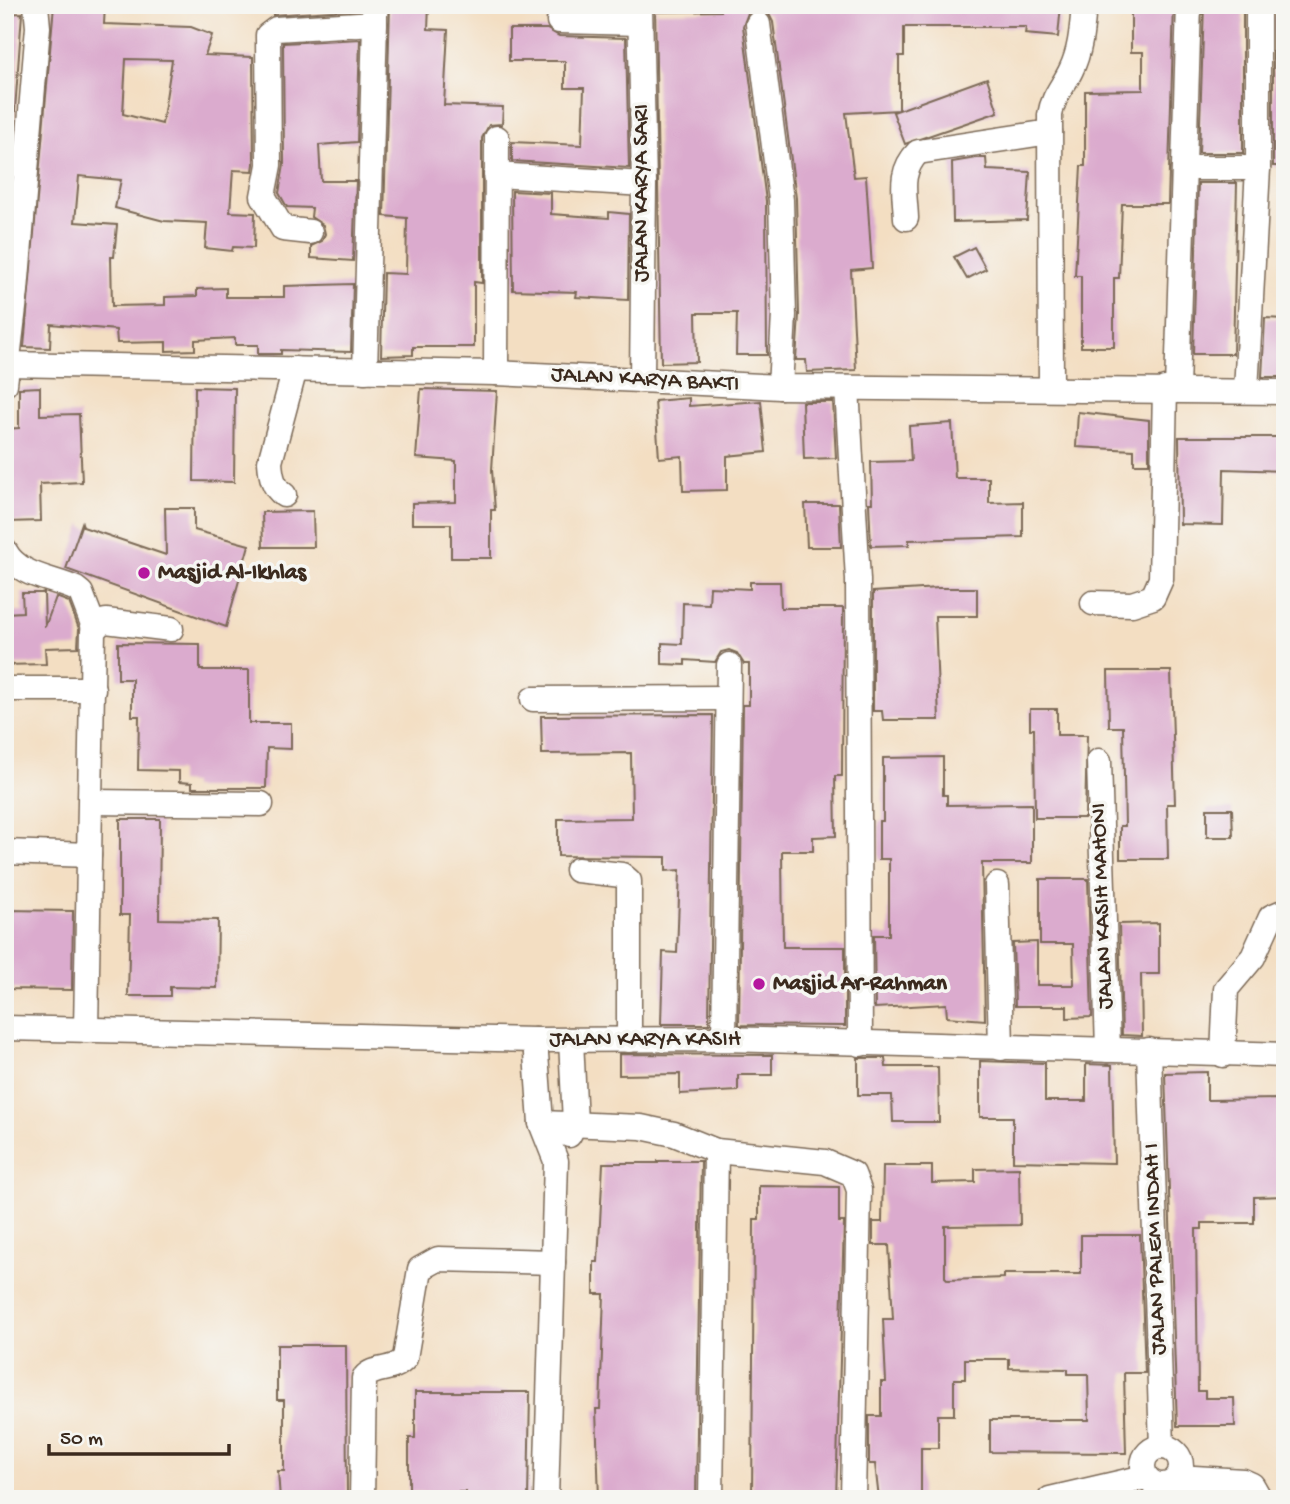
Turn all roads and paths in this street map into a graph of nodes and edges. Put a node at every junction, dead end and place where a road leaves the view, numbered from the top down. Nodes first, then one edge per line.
1 (36, 5) edge
2 (1084, 5) edge
3 (1189, 5) edge
4 (1258, 5) edge
5 (375, 14) edge
6 (640, 14) edge
7 (559, 21) dead end
8 (758, 24) dead end
9 (1050, 132) junction
10 (497, 138) dead end
11 (1184, 168) junction
12 (1258, 168) junction
13 (496, 175) junction
14 (644, 184) junction
15 (906, 218) dead end
16 (310, 232) dead end
17 (295, 369) junction
18 (7, 371) edge
19 (365, 371) junction
20 (503, 373) junction
21 (642, 380) junction
22 (779, 387) junction
23 (847, 388) junction
24 (1051, 388) junction
25 (1171, 389) junction
26 (1246, 391) junction
27 (1285, 392) edge
28 (284, 495) dead end
29 (5, 551) edge
30 (1093, 603) dead end
31 (94, 627) junction
32 (171, 629) dead end
33 (729, 666) dead end
34 (5, 689) edge
35 (93, 689) junction
36 (728, 698) junction
37 (533, 699) dead end
38 (1100, 761) dead end
39 (92, 802) junction
40 (261, 804) dead end
41 (5, 852) edge
42 (89, 855) junction
43 (577, 870) dead end
44 (997, 885) dead end
45 (1285, 911) edge
46 (5, 1028) edge
47 (86, 1030) junction
48 (724, 1039) junction
49 (535, 1040) junction
50 (571, 1040) junction
51 (629, 1040) junction
52 (860, 1044) junction
53 (1001, 1048) junction
54 (1108, 1050) junction
55 (1149, 1050) junction
56 (1223, 1055) junction
57 (1285, 1055) edge
58 (541, 1123) junction
59 (575, 1123) junction
60 (716, 1151) junction
61 (556, 1161) junction
62 (552, 1262) junction
63 (1162, 1447) junction
64 (1145, 1476) junction
65 (1178, 1477) junction
66 (1056, 1497) edge
67 (362, 1499) edge
68 (546, 1499) edge
69 (711, 1499) edge
70 (853, 1499) edge
71 (1260, 1499) edge

1 - 18 street
2 - 9 street
3 - 11 street
4 - 12 street
5 - 16 street
5 - 19 street
6 - 7 street
6 - 14 street, JALAN KARYA SARI
8 - 22 street
9 - 15 street
9 - 24 street
10 - 13 street
11 - 12 street
11 - 25 street
12 - 26 street
13 - 14 street
13 - 20 street
14 - 21 street, JALAN KARYA SARI
17 - 18 street, JALAN KARYA BAKTI
17 - 19 street, JALAN KARYA BAKTI
17 - 28 street
19 - 20 street, JALAN KARYA BAKTI
20 - 21 street, JALAN KARYA BAKTI
21 - 22 street, JALAN KARYA BAKTI
22 - 23 street, JALAN KARYA BAKTI
23 - 24 street, JALAN KARYA BAKTI
23 - 52 street
24 - 25 street, JALAN KARYA BAKTI
25 - 26 street, JALAN KARYA BAKTI
25 - 30 street
26 - 27 street, JALAN KARYA BAKTI
29 - 31 street
31 - 32 street
31 - 35 street
33 - 36 street
34 - 35 street
35 - 39 street
36 - 37 street
36 - 48 street
38 - 54 street, JALAN KASIH MAHONI
39 - 40 street
39 - 42 street
41 - 42 street
42 - 47 street
43 - 51 street
44 - 53 street
45 - 56 street
46 - 47 street, JALAN KARYA KASIH
47 - 49 street, JALAN KARYA KASIH
48 - 51 street, JALAN KARYA KASIH
48 - 52 street, JALAN KARYA KASIH
49 - 50 street, JALAN KARYA KASIH
49 - 58 street
50 - 51 street, JALAN KARYA KASIH
50 - 59 street
52 - 53 street, JALAN KARYA KASIH
53 - 54 street, JALAN KARYA KASIH
54 - 55 street, JALAN KARYA KASIH
55 - 56 street, JALAN KARYA KASIH
55 - 63 street, JALAN PALEM INDAH I
56 - 57 street, JALAN KARYA KASIH
58 - 59 street
58 - 61 street
59 - 60 street
59 - 61 street
60 - 69 street
60 - 70 street
61 - 62 street
62 - 67 street
62 - 68 street
63 - 64 street
63 - 65 street
64 - 65 street
64 - 66 street
65 - 71 street

